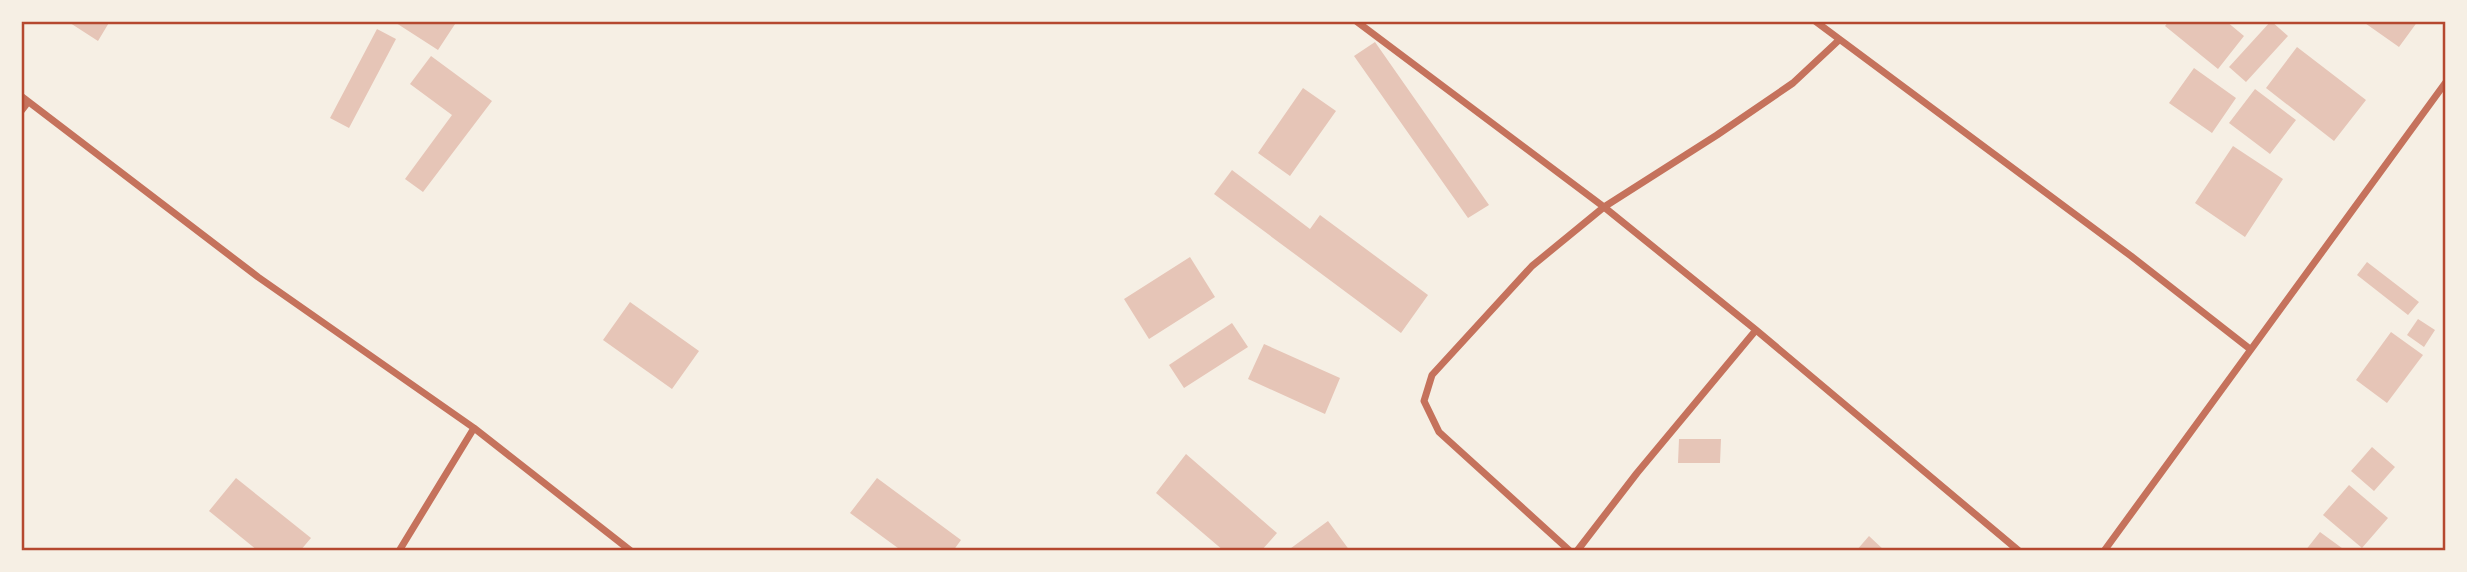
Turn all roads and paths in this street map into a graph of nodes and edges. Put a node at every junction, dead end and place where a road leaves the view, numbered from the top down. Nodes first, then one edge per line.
1 (1356, 21) edge
2 (1815, 21) edge
3 (1839, 40) junction
4 (2446, 82) edge
5 (21, 96) edge
6 (28, 102) junction
7 (21, 111) edge
8 (1604, 207) junction
9 (1756, 330) junction
10 (2250, 349) junction
11 (474, 428) junction
12 (399, 551) edge
13 (631, 551) edge
14 (1570, 551) edge
15 (1577, 551) edge
16 (2019, 551) edge
17 (2104, 551) edge

1 - 8 street
2 - 3 street
3 - 8 street
3 - 10 street
4 - 10 street
5 - 6 street
6 - 7 street
6 - 11 street
8 - 9 street
8 - 14 street
9 - 15 street
9 - 16 street
10 - 17 street
11 - 12 street
11 - 13 street

